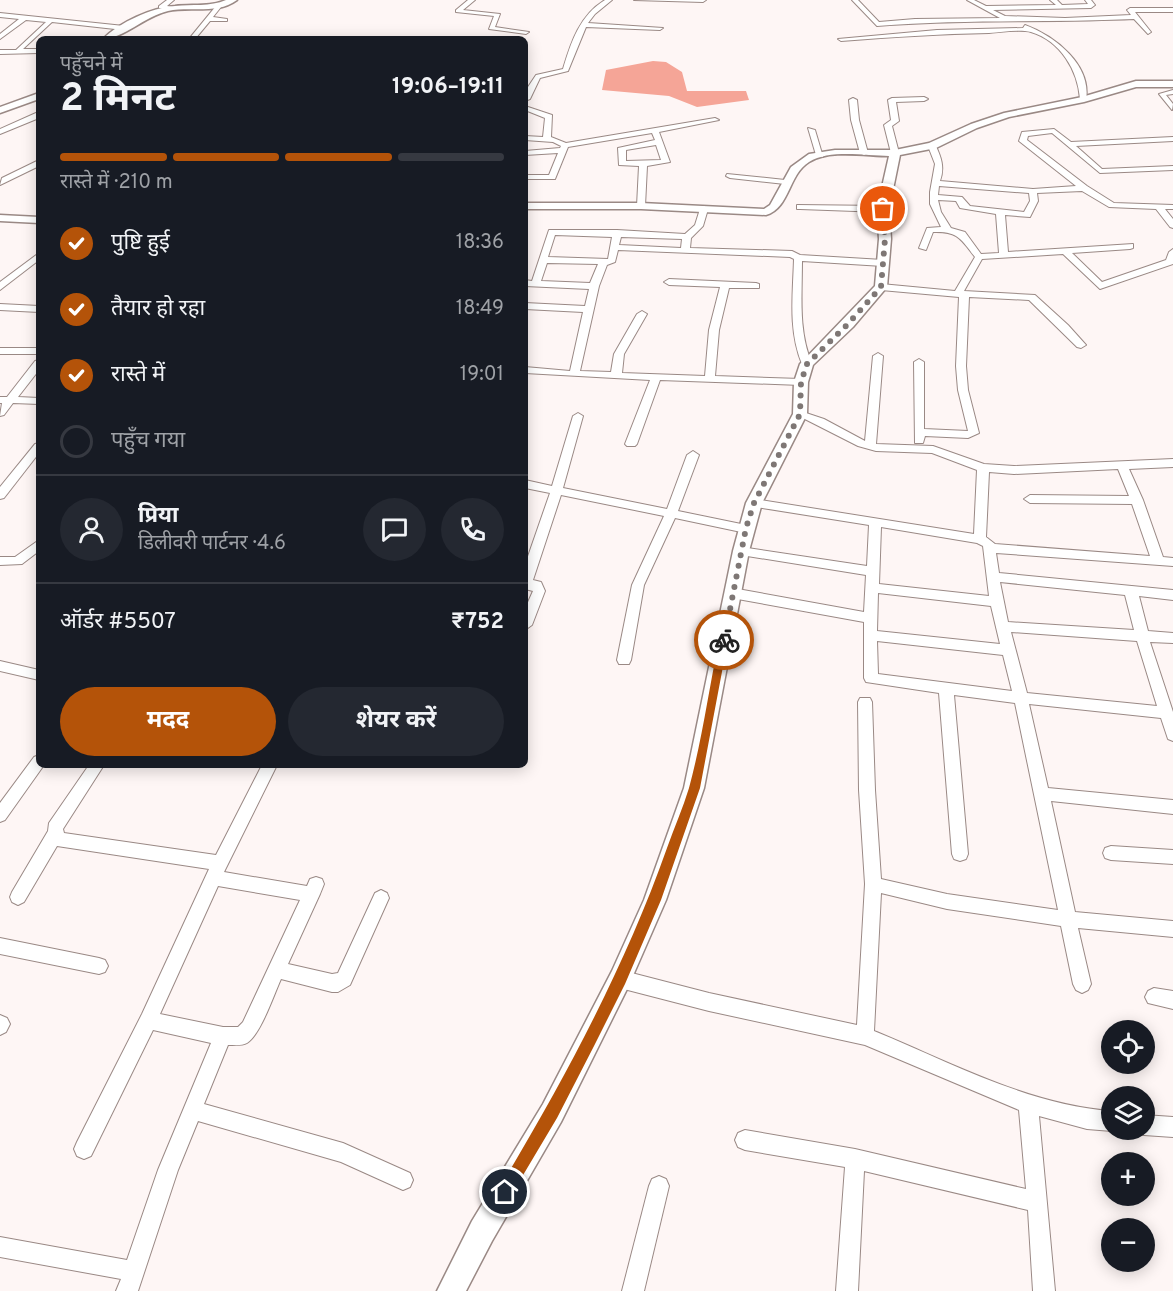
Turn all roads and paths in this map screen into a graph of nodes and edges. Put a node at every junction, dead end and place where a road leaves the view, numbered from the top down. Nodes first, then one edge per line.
1 (233, 0) edge
2 (472, 0) edge
3 (609, 0) edge
4 (637, 0) edge
5 (703, 0) edge
6 (855, 0) edge
7 (969, 0) edge
8 (1053, 0) edge
9 (1088, 0) edge
10 (171, 4) edge
11 (218, 7) junction
12 (1059, 7) junction
13 (985, 8) junction
14 (1173, 10) edge
15 (458, 11) junction
16 (0, 15) edge
17 (1136, 17) junction
18 (24, 18) junction
19 (208, 19) junction
20 (1008, 19) junction
21 (1074, 19) junction
22 (225, 20) dead end
23 (456, 20) dead end
24 (50, 21) junction
25 (584, 25) junction
26 (124, 28) junction
27 (660, 28) dead end
28 (1031, 30) junction
29 (526, 32) dead end
30 (1148, 32) dead end
31 (112, 36) edge
32 (194, 36) edge
33 (0, 37) edge
34 (841, 39) dead end
35 (18, 51) junction
36 (36, 51) edge
37 (0, 52) edge
38 (1170, 85) edge
39 (528, 92) edge
40 (36, 97) edge
41 (924, 99) dead end
42 (1084, 99) junction
43 (853, 100) dead end
44 (1172, 108) edge
45 (528, 109) edge
46 (0, 110) edge
47 (36, 116) edge
48 (715, 120) dead end
49 (655, 130) junction
50 (811, 130) dead end
51 (0, 132) edge
52 (528, 138) edge
53 (547, 139) junction
54 (1173, 139) edge
55 (659, 142) junction
56 (1069, 144) junction
57 (933, 146) junction
58 (564, 147) junction
59 (528, 153) edge
60 (864, 153) junction
61 (895, 153) junction
62 (820, 155) junction
63 (36, 164) edge
64 (643, 164) junction
65 (1173, 168) edge
66 (730, 176) dead end
67 (528, 177) edge
68 (785, 182) junction
69 (0, 183) edge
70 (938, 183) junction
71 (1084, 188) junction
72 (1033, 191) junction
73 (934, 197) junction
74 (528, 206) edge
75 (641, 206) junction
76 (800, 207) dead end
77 (1159, 207) junction
78 (1173, 207) edge
79 (704, 209) junction
80 (883, 209) junction
81 (1000, 212) junction
82 (0, 218) edge
83 (36, 220) edge
84 (1173, 225) edge
85 (946, 229) junction
86 (617, 233) junction
87 (687, 237) junction
88 (1130, 246) dead end
89 (615, 247) junction
90 (923, 248) dead end
91 (685, 251) junction
92 (1065, 251) junction
93 (1173, 252) edge
94 (1004, 255) junction
95 (979, 257) junction
96 (36, 258) edge
97 (798, 258) junction
98 (544, 260) junction
99 (603, 262) junction
100 (883, 263) junction
101 (669, 282) dead end
102 (528, 283) edge
103 (536, 283) junction
104 (724, 285) junction
105 (594, 286) junction
106 (756, 286) dead end
107 (0, 287) edge
108 (881, 287) junction
109 (961, 294) junction
110 (528, 306) edge
111 (0, 307) edge
112 (36, 309) edge
113 (588, 309) junction
114 (642, 314) dead end
115 (1081, 345) dead end
116 (0, 351) edge
117 (36, 351) edge
118 (878, 356) dead end
119 (919, 362) dead end
120 (807, 364) junction
121 (36, 366) edge
122 (528, 370) edge
123 (574, 374) junction
124 (616, 376) junction
125 (657, 377) junction
126 (710, 379) junction
127 (801, 382) junction
128 (4, 400) edge
129 (36, 401) edge
130 (0, 413) edge
131 (800, 414) junction
132 (578, 416) dead end
133 (919, 432) junction
134 (631, 444) dead end
135 (870, 446) junction
136 (919, 449) junction
137 (36, 452) edge
138 (693, 455) dead end
139 (1121, 464) junction
140 (1173, 464) edge
141 (983, 468) junction
142 (528, 485) edge
143 (556, 491) junction
144 (0, 495) edge
145 (1030, 499) dead end
146 (1137, 500) junction
147 (754, 503) junction
148 (671, 513) junction
149 (875, 521) junction
150 (746, 528) junction
151 (985, 544) junction
152 (36, 547) edge
153 (741, 551) junction
154 (1158, 560) junction
155 (6, 562) edge
156 (1173, 562) edge
157 (871, 571) junction
158 (0, 573) edge
159 (528, 575) edge
160 (993, 577) junction
161 (528, 584) edge
162 (871, 588) junction
163 (1131, 591) junction
164 (732, 593) junction
165 (1173, 595) edge
166 (996, 602) junction
167 (528, 618) edge
168 (870, 618) junction
169 (1003, 627) junction
170 (870, 635) junction
171 (1142, 636) junction
172 (1173, 638) edge
173 (1008, 650) junction
174 (624, 660) dead end
175 (0, 666) edge
176 (36, 674) edge
177 (946, 688) junction
178 (1021, 698) junction
179 (865, 702) dead end
180 (1166, 713) junction
181 (1173, 735) edge
182 (36, 765) edge
183 (95, 768) edge
184 (268, 768) edge
185 (1042, 794) junction
186 (1173, 807) edge
187 (0, 815) edge
188 (55, 834) junction
189 (1111, 853) dead end
190 (960, 854) dead end
191 (1173, 857) edge
192 (216, 871) junction
193 (873, 884) junction
194 (18, 897) dead end
195 (381, 898) dead end
196 (1068, 918) junction
197 (1173, 929) edge
198 (0, 946) edge
199 (99, 966) dead end
200 (276, 969) junction
201 (620, 979) junction
202 (1082, 984) dead end
203 (1154, 997) dead end
204 (1173, 1000) edge
205 (148, 1020) junction
206 (223, 1036) junction
207 (865, 1036) junction
208 (1028, 1104) junction
209 (191, 1110) junction
210 (1101, 1120) edge
211 (1155, 1126) edge
212 (1173, 1127) edge
213 (744, 1140) dead end
214 (84, 1149) dead end
215 (855, 1159) junction
216 (403, 1180) dead end
217 (659, 1186) dead end
218 (1037, 1202) junction
219 (0, 1247) edge
220 (130, 1281) edge
221 (451, 1291) edge
222 (633, 1291) edge
223 (848, 1291) edge
224 (1044, 1291) edge

1 - 11 street
2 - 15 street
3 - 25 street
4 - 5 street
6 - 20 street
7 - 13 street
8 - 12 street
9 - 12 street
10 - 11 street
10 - 26 street
11 - 19 street
12 - 13 street
12 - 21 street
13 - 20 street
14 - 17 street
15 - 23 street
15 - 29 street
16 - 18 street
17 - 21 street
17 - 30 street
18 - 24 street
18 - 33 street
19 - 22 street
19 - 32 street
20 - 21 street
20 - 28 street
24 - 26 street
24 - 35 street
25 - 27 street
25 - 39 street
26 - 31 street
28 - 34 street
28 - 42 street
35 - 36 street
35 - 37 street
38 - 42 street
38 - 44 street
40 - 46 street
41 - 61 street
42 - 57 street
43 - 60 street
45 - 53 street
47 - 51 street
48 - 49 street
49 - 55 street
49 - 58 street
50 - 62 street
52 - 53 street
53 - 58 street
54 - 56 street
55 - 64 street
55 - 64 street
56 - 65 street
56 - 71 street
57 - 61 street
57 - 70 street
58 - 59 street
58 - 67 street
60 - 61 street
60 - 62 street
61 - 80 street
62 - 68 street
63 - 69 street
64 - 75 street
66 - 68 street
68 - 79 street
70 - 72 street
70 - 73 street
71 - 72 street
71 - 77 street
72 - 81 street
73 - 81 street
73 - 85 street
74 - 75 street
75 - 79 street
76 - 80 street
77 - 78 street
77 - 84 street
79 - 87 street
80 - 100 street
81 - 94 street
82 - 83 street
85 - 90 street
85 - 95 street
86 - 87 street
86 - 89 street
86 - 98 street
87 - 91 street
88 - 92 street
89 - 91 street
89 - 99 street
91 - 97 street
92 - 93 street
92 - 94 street
94 - 95 street
95 - 109 street
96 - 107 street
97 - 100 street
97 - 120 street
98 - 99 street
98 - 103 street
99 - 105 street
100 - 108 street
101 - 104 street
102 - 103 street
103 - 105 street
104 - 106 street
104 - 126 street
105 - 113 street
108 - 109 street
108 - 120 street
109 - 115 street
109 - 133 street
110 - 113 street
111 - 112 street
113 - 123 street
114 - 124 street
116 - 117 street
118 - 135 street
119 - 133 street
120 - 127 street
121 - 128 street
122 - 123 street
123 - 124 street
124 - 125 street
125 - 126 street
125 - 134 street
126 - 127 street
127 - 131 street
128 - 129 street
128 - 130 street
131 - 135 street
131 - 147 street
132 - 143 street
133 - 136 street
135 - 136 street
136 - 141 street
137 - 144 street
138 - 148 street
139 - 140 street
139 - 141 street
139 - 146 street
141 - 151 street
142 - 143 street
143 - 148 street
143 - 159 street
145 - 146 street
146 - 154 street
147 - 149 street
147 - 150 street
148 - 150 street
148 - 174 street
149 - 151 street
149 - 157 street
150 - 153 street
151 - 154 street
151 - 160 street
152 - 155 street
153 - 157 street
153 - 164 street
154 - 156 street
155 - 158 street
157 - 162 street
160 - 163 street
160 - 166 street
161 - 167 street
162 - 166 street
162 - 168 street
163 - 165 street
163 - 171 street
164 - 168 street
164 - 201 street
166 - 169 street
168 - 170 street
169 - 171 street
169 - 173 street
170 - 173 street
170 - 177 street
171 - 172 street
171 - 180 street
173 - 178 street
175 - 176 street
177 - 178 street
177 - 190 street
178 - 180 street
178 - 185 street
179 - 193 street
180 - 181 street
182 - 187 street
183 - 188 street
184 - 192 street
185 - 186 street
185 - 196 street
188 - 192 street
188 - 194 street
189 - 191 street
192 - 200 street
192 - 205 street
193 - 196 street
193 - 207 street
195 - 200 street
196 - 197 street
196 - 202 street
198 - 199 street
200 - 206 street
201 - 207 street
201 - 221 street
203 - 204 street
205 - 206 street
205 - 214 street
206 - 209 street
207 - 208 street
208 - 210 street
208 - 218 street
209 - 216 street
209 - 220 street
211 - 212 street
213 - 215 street
215 - 218 street
215 - 223 street
217 - 222 street
218 - 224 street
219 - 220 street

